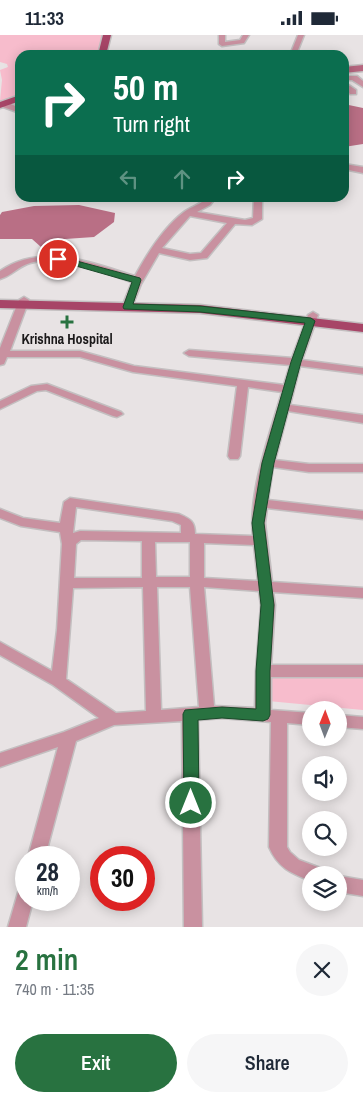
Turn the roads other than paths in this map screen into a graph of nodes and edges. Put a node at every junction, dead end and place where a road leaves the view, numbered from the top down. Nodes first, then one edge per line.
1 (107, 35) edge
2 (222, 35) edge
3 (246, 35) edge
4 (301, 35) edge
5 (103, 50) edge
6 (296, 50) edge
7 (363, 68) edge
8 (349, 69) edge
9 (349, 78) edge
10 (363, 85) edge
11 (349, 88) edge
12 (353, 92) dead end
13 (15, 100) edge
14 (2, 104) edge
15 (15, 109) edge
16 (349, 168) edge
17 (363, 170) edge
18 (210, 202) edge
19 (258, 202) edge
20 (188, 213) junction
21 (233, 221) junction
22 (158, 250) junction
23 (0, 276) edge
24 (137, 280) junction
25 (0, 299) edge
26 (23, 302) junction
27 (0, 304) edge
28 (128, 304) junction
29 (312, 318) junction
30 (363, 322) edge
31 (363, 328) edge
32 (189, 353) dead end
33 (2, 358) edge
34 (296, 362) junction
35 (363, 371) edge
36 (243, 383) junction
37 (288, 389) junction
38 (0, 405) edge
39 (283, 407) junction
40 (117, 414) dead end
41 (363, 419) edge
42 (234, 456) dead end
43 (268, 463) junction
44 (363, 468) edge
45 (261, 503) junction
46 (0, 513) edge
47 (363, 515) edge
48 (66, 528) junction
49 (148, 536) junction
50 (193, 538) junction
51 (260, 541) junction
52 (69, 544) junction
53 (149, 582) junction
54 (197, 582) junction
55 (67, 583) junction
56 (266, 588) junction
57 (363, 593) edge
58 (0, 648) edge
59 (263, 671) junction
60 (363, 671) edge
61 (58, 681) junction
62 (199, 714) junction
63 (271, 715) junction
64 (154, 717) junction
65 (302, 718) edge
66 (113, 719) junction
67 (348, 722) edge
68 (363, 723) edge
69 (69, 737) junction
70 (0, 760) edge
71 (39, 846) edge
72 (302, 869) edge
73 (347, 885) edge
74 (363, 888) edge
75 (21, 911) edge
76 (17, 927) edge
77 (193, 927) edge

1 - 5 main road
2 - 3 street
4 - 6 street
7 - 8 street
9 - 10 street
11 - 12 street
13 - 14 main road
14 - 15 street
16 - 17 street
18 - 20 street
19 - 21 street
20 - 21 street
20 - 22 street
21 - 22 street
22 - 24 street
23 - 24 street
24 - 28 street
25 - 26 main road
26 - 27 main road
26 - 28 main road
26 - 28 main road
26 - 33 street
28 - 29 main road
29 - 30 main road
29 - 31 main road
29 - 34 street
32 - 34 street
33 - 36 street
34 - 35 street
34 - 37 street
36 - 37 street
36 - 42 street
37 - 39 street
38 - 40 street
39 - 41 street
39 - 43 street
43 - 44 street
43 - 45 street
45 - 47 street
45 - 51 street
46 - 48 street
48 - 50 street
48 - 52 street
49 - 50 street
49 - 52 street
49 - 53 street
50 - 51 street
50 - 54 street
51 - 56 street
52 - 55 street
53 - 54 street
53 - 55 street
53 - 64 street
54 - 56 street
54 - 62 street
55 - 61 street
56 - 57 street
56 - 59 street
58 - 61 street
59 - 60 street
59 - 63 street
61 - 66 street
62 - 63 street
62 - 64 street
62 - 77 street
63 - 65 street
63 - 72 street
64 - 66 street
66 - 69 street
67 - 68 street
69 - 70 street
69 - 71 street
73 - 74 street
75 - 76 street

